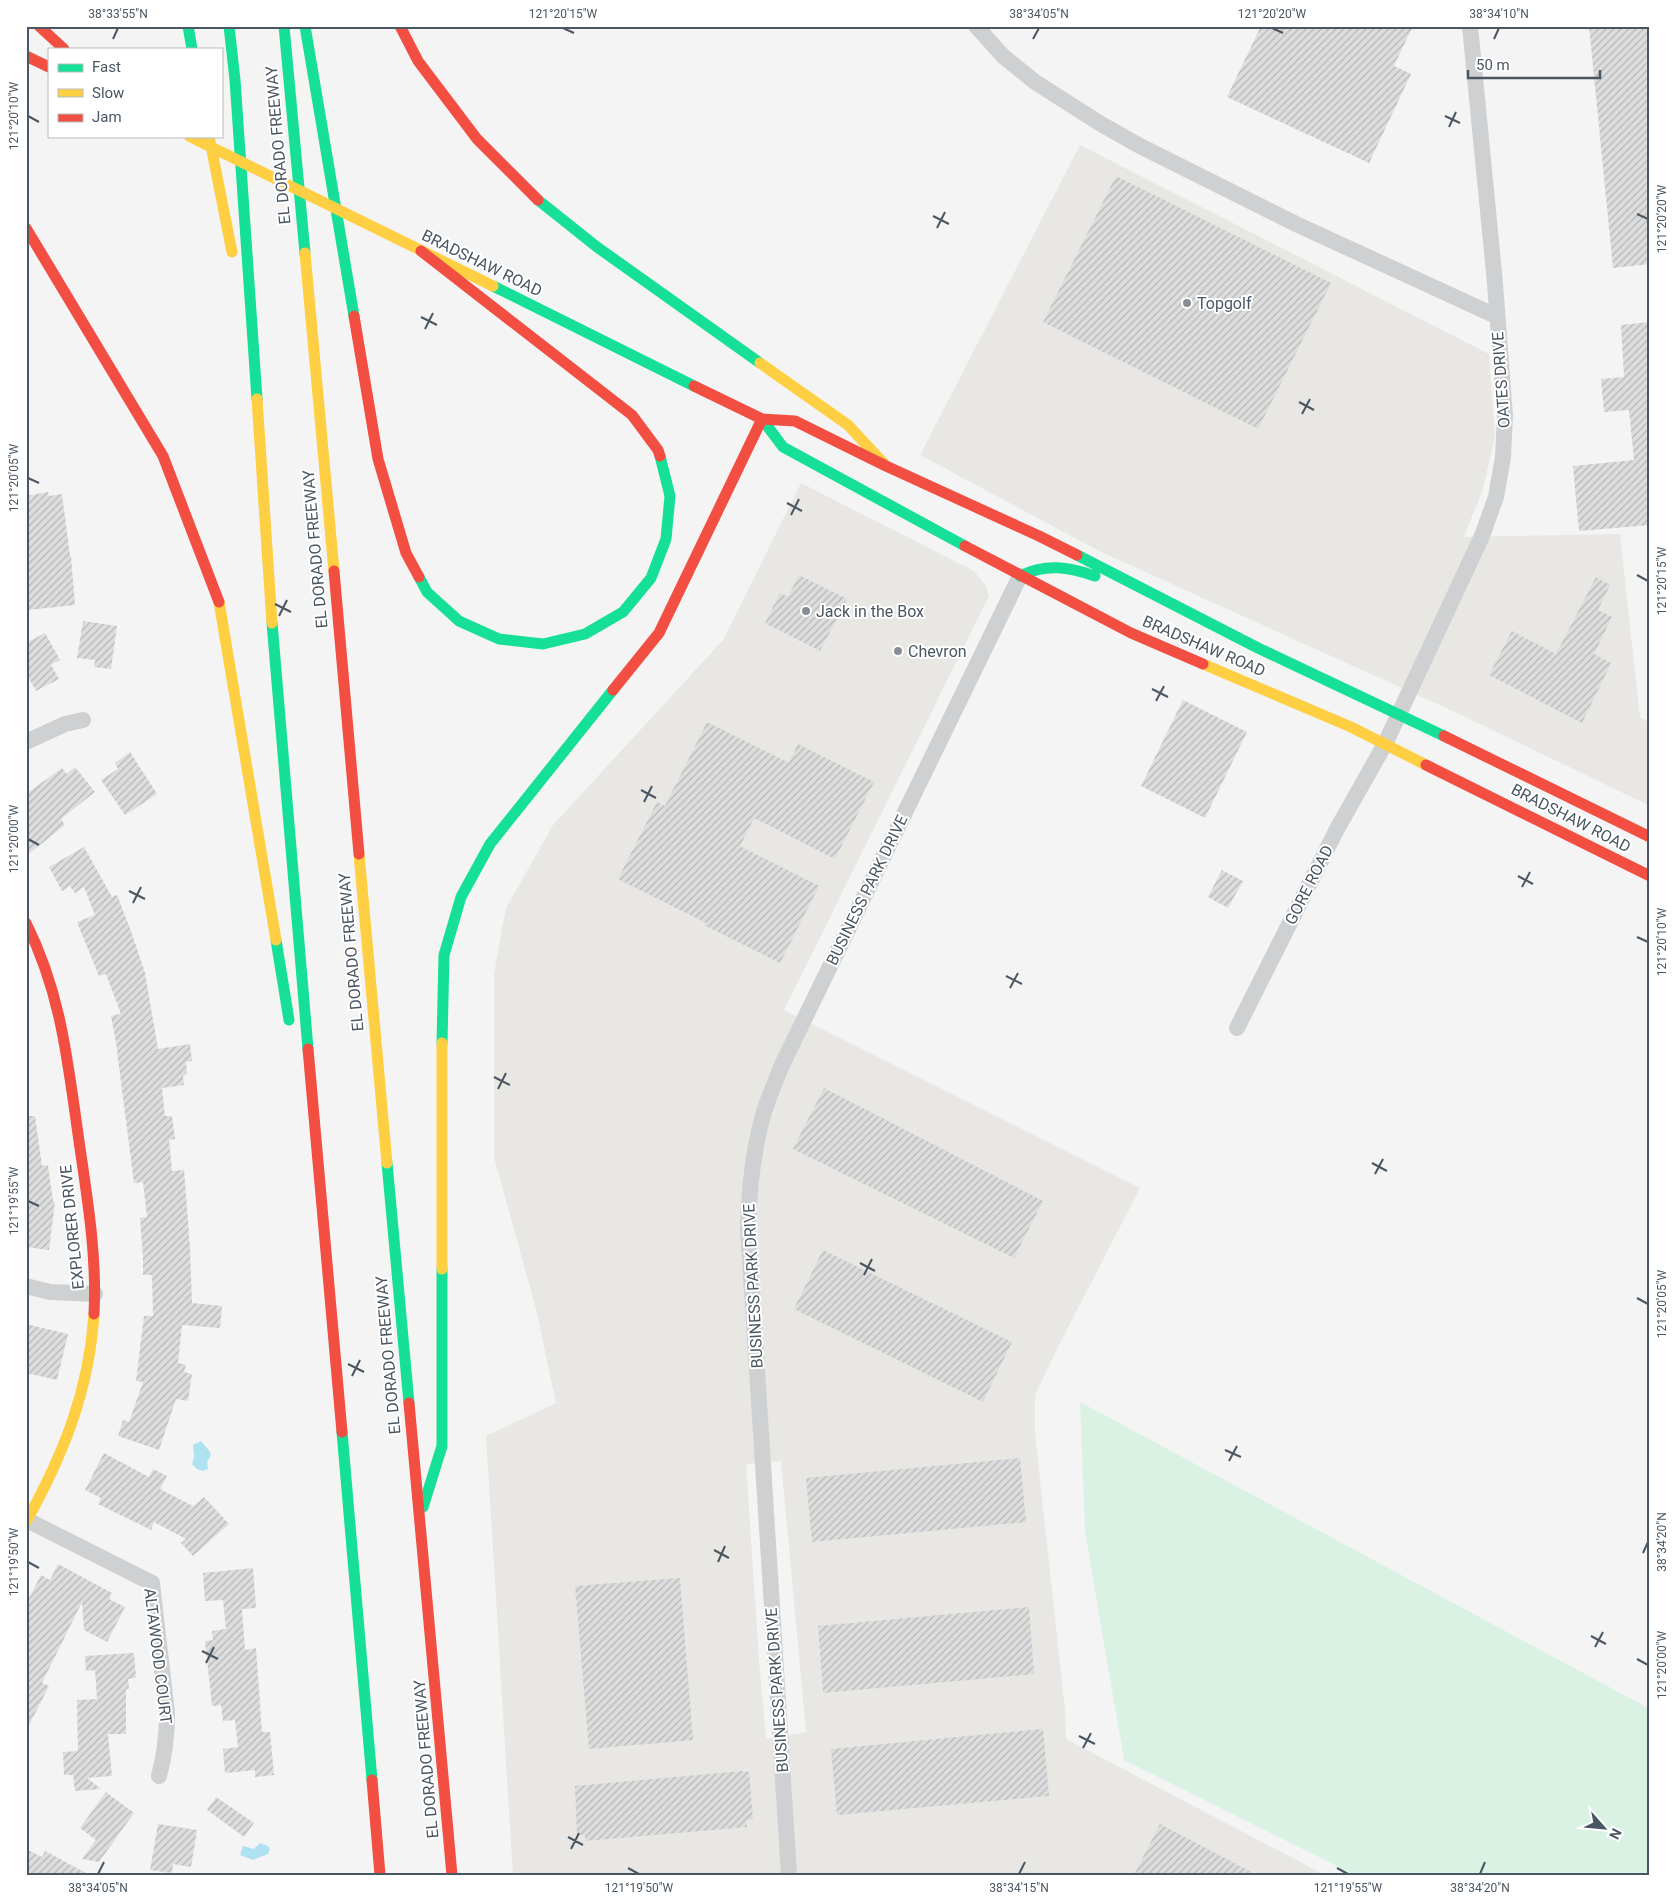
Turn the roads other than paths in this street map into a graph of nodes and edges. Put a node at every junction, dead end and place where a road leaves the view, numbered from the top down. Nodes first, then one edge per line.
1 (40, 26) edge
2 (188, 26) edge
3 (229, 26) edge
4 (284, 26) edge
5 (304, 26) edge
6 (400, 26) edge
7 (976, 26) edge
8 (1470, 26) edge
9 (63, 48) edge
10 (192, 48) edge
11 (26, 56) edge
12 (48, 67) edge
13 (192, 138) edge
14 (209, 138) edge
15 (26, 228) edge
16 (421, 251) junction
17 (234, 259) dead end
18 (237, 278) dead end
19 (1496, 316) junction
20 (254, 362) junction
21 (762, 420) junction
22 (886, 466) junction
23 (1020, 576) junction
24 (1164, 600) junction
25 (1399, 714) junction
26 (83, 720) dead end
27 (26, 742) edge
28 (1385, 744) junction
29 (1650, 837) edge
30 (1650, 876) edge
31 (26, 923) edge
32 (290, 1027) dead end
33 (1237, 1028) dead end
34 (300, 1086) dead end
35 (322, 1223) junction
36 (26, 1286) edge
37 (95, 1294) junction
38 (419, 1520) junction
39 (27, 1521) edge
40 (159, 1776) dead end
41 (380, 1875) edge
42 (452, 1875) edge
43 (789, 1875) edge

1 - 9 main road
2 - 10 main road
3 - 20 main road
4 - 38 main road, EL DORADO FREEWAY
5 - 16 main road
6 - 22 main road
7 - 19 street
8 - 19 street, OATES DRIVE
11 - 12 main road
13 - 16 main road, BRADSHAW ROAD
14 - 17 main road
15 - 32 main road
16 - 21 main road, BRADSHAW ROAD
18 - 20 main road
19 - 25 street, OATES DRIVE
20 - 35 main road
21 - 22 main road, BRADSHAW ROAD
21 - 23 main road, BRADSHAW ROAD
21 - 38 main road
22 - 24 main road, BRADSHAW ROAD
23 - 24 main road
23 - 28 main road, BRADSHAW ROAD
23 - 43 street, BUSINESS PARK DRIVE
24 - 25 main road, BRADSHAW ROAD
25 - 28 street, OATES DRIVE
25 - 29 main road, BRADSHAW ROAD
26 - 27 street
28 - 30 main road, BRADSHAW ROAD
28 - 33 street, GORE ROAD
31 - 37 main road, EXPLORER DRIVE
34 - 35 main road
35 - 41 main road
36 - 37 street
37 - 39 main road, EXPLORER DRIVE
38 - 42 main road, EL DORADO FREEWAY
39 - 40 street, ALTAWOOD COURT

